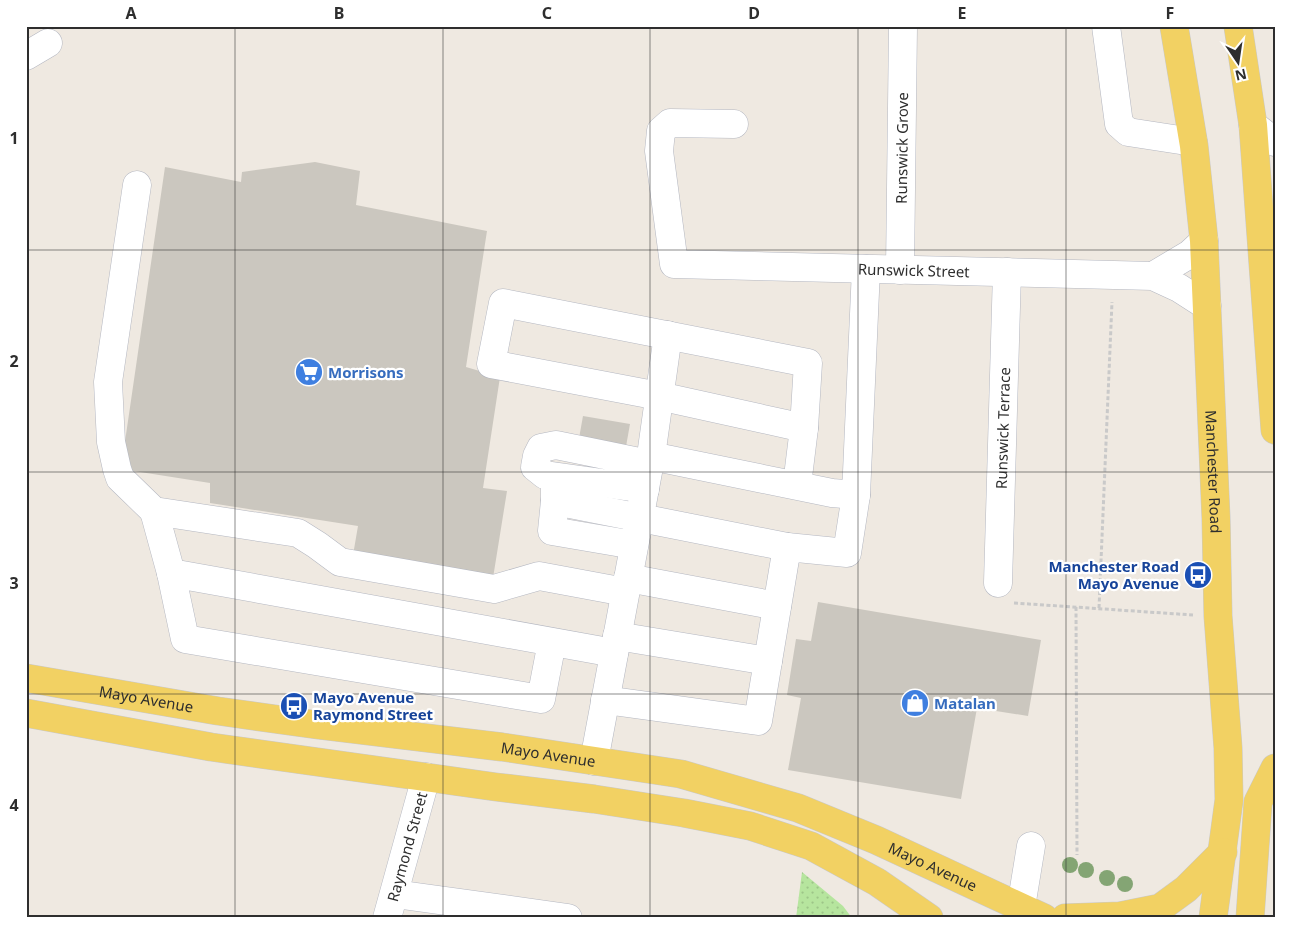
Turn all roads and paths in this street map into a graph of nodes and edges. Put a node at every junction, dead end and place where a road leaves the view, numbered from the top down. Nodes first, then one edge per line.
1 (904, 26) edge
2 (1106, 26) edge
3 (1174, 26) edge
4 (1238, 26) edge
5 (734, 124) dead end
6 (1253, 125) junction
7 (1194, 142) junction
8 (1275, 142) edge
9 (137, 185) dead end
10 (1267, 206) edge
11 (1204, 242) junction
12 (866, 269) junction
13 (900, 270) junction
14 (1007, 272) junction
15 (1113, 275) junction
16 (1153, 276) junction
17 (1206, 306) junction
18 (668, 335) junction
19 (659, 396) junction
20 (804, 428) junction
21 (1275, 430) edge
22 (648, 470) junction
23 (797, 486) junction
24 (555, 489) junction
25 (856, 495) junction
26 (154, 511) junction
27 (639, 518) junction
28 (634, 545) junction
29 (788, 547) junction
30 (172, 573) junction
31 (998, 583) joint
32 (627, 585) junction
33 (778, 606) junction
34 (1076, 607) junction
35 (1099, 608) junction
36 (1218, 616) junction
37 (552, 642) junction
38 (615, 645) junction
39 (768, 661) junction
40 (26, 678) edge
41 (605, 700) junction
42 (26, 713) edge
43 (594, 761) junction
44 (1275, 768) edge
45 (426, 777) junction
46 (1032, 846) dead end
47 (1223, 852) junction
48 (1077, 856) dead end
49 (877, 882) junction
50 (391, 906) edge
51 (1024, 915) edge
52 (568, 918) edge
53 (894, 918) edge
54 (929, 918) edge
55 (1065, 918) edge
56 (1213, 918) edge
57 (1250, 918) edge

1 - 13 street, Runswick Grove
2 - 7 street
3 - 7 main road, Manchester Road
4 - 6 main road
5 - 12 street, Runswick Street
6 - 8 street
6 - 10 main road
7 - 11 main road, Manchester Road
9 - 26 street
10 - 21 main road
11 - 16 street
11 - 17 main road, Manchester Road
12 - 13 street, Runswick Street
12 - 25 street
13 - 14 street, Runswick Street
14 - 15 street, Runswick Street
14 - 31 street, Runswick Terrace
15 - 16 street, Runswick Street
15 - 35 path
16 - 17 street, Runswick Street
17 - 36 main road, Manchester Road
18 - 19 street
18 - 19 street
18 - 20 street
19 - 20 street
19 - 22 street
20 - 23 street
22 - 23 street
22 - 24 street
22 - 27 street
23 - 25 street
24 - 27 street
24 - 28 street
25 - 29 street
26 - 30 street
26 - 32 street
27 - 28 street
27 - 29 street
28 - 32 street
29 - 33 street
30 - 37 street
30 - 37 street
31 - 34 path
32 - 33 street
32 - 38 street
33 - 39 street
34 - 35 path
34 - 48 path
35 - 36 path
36 - 47 main road, Manchester Road
37 - 38 street
38 - 39 street
38 - 41 street
39 - 41 street
40 - 43 main road, Mayo Avenue
41 - 43 street
42 - 45 main road
43 - 51 main road, Mayo Avenue
44 - 57 main road
45 - 49 main road
45 - 50 street, Raymond Street
46 - 51 street
47 - 55 main road
47 - 56 main road, Manchester Road
49 - 53 main road
49 - 54 main road
50 - 52 street

